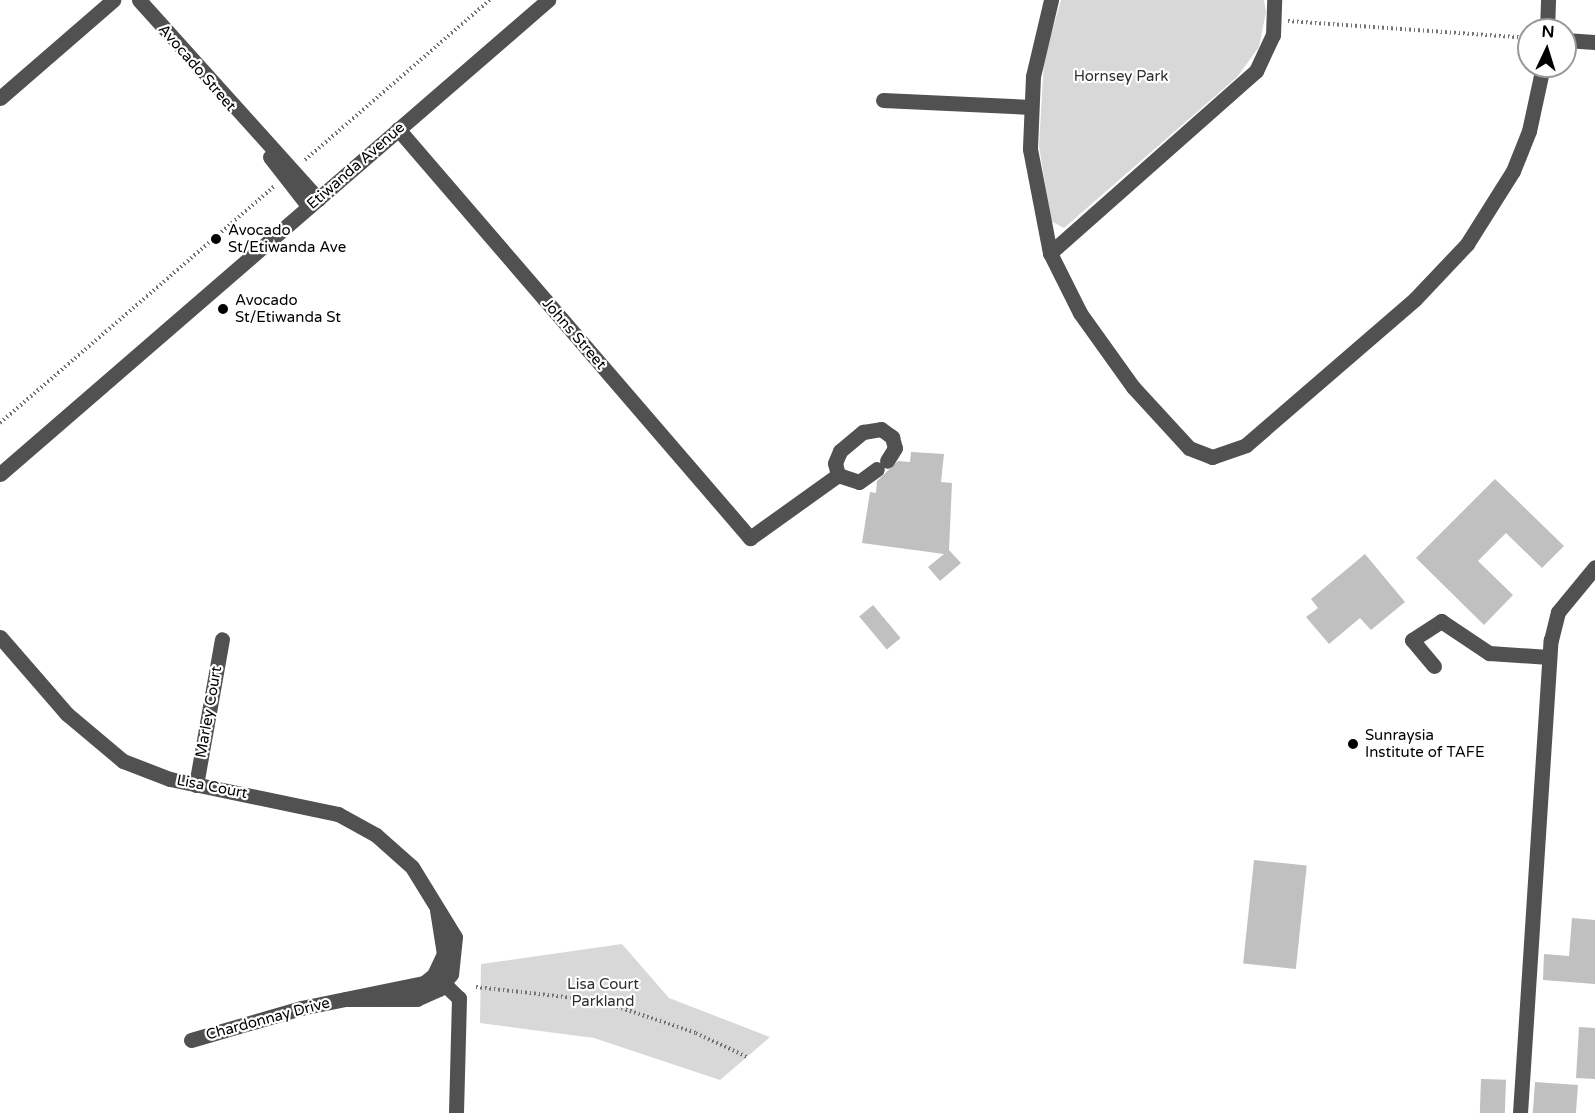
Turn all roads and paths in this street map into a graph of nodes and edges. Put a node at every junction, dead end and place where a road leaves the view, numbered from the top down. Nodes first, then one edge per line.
1 (113, 0) edge
2 (139, 0) edge
3 (490, 0) edge
4 (1051, 0) edge
5 (1274, 0) edge
6 (1548, 0) edge
7 (540, 2) edge
8 (1547, 18) edge
9 (1275, 21) junction
10 (1517, 37) edge
11 (1577, 41) edge
12 (1595, 42) edge
13 (1540, 78) edge
14 (0, 98) edge
15 (883, 100) dead end
16 (1031, 107) junction
17 (398, 129) junction
18 (289, 174) junction
19 (313, 203) junction
20 (1050, 254) junction
21 (0, 423) edge
22 (0, 474) edge
23 (838, 475) junction
24 (1595, 567) edge
25 (0, 637) edge
26 (222, 639) dead end
27 (1549, 657) junction
28 (1434, 666) dead end
29 (196, 785) junction
30 (439, 982) junction
31 (476, 987) dead end
32 (191, 1040) dead end
33 (747, 1057) dead end
34 (456, 1113) edge
35 (1520, 1113) edge

1 - 14 street
2 - 18 street, Avocado Street
3 - 18 path
4 - 16 street
5 - 9 street
6 - 8 street
7 - 17 street, Etiwanda Avenue
9 - 10 path
9 - 20 street
11 - 12 street
13 - 20 street
15 - 16 street
16 - 20 street
17 - 19 street, Etiwanda Avenue
17 - 23 street, Johns Street
18 - 19 street, Avocado Street
18 - 21 path
19 - 22 street, Etiwanda Avenue
23 - 23 street
24 - 27 street
25 - 29 street, Lisa Court
26 - 29 street, Marley Court
27 - 28 street
27 - 35 street
29 - 30 street, Lisa Court
30 - 32 street, Chardonnay Drive
30 - 34 street
31 - 33 path

